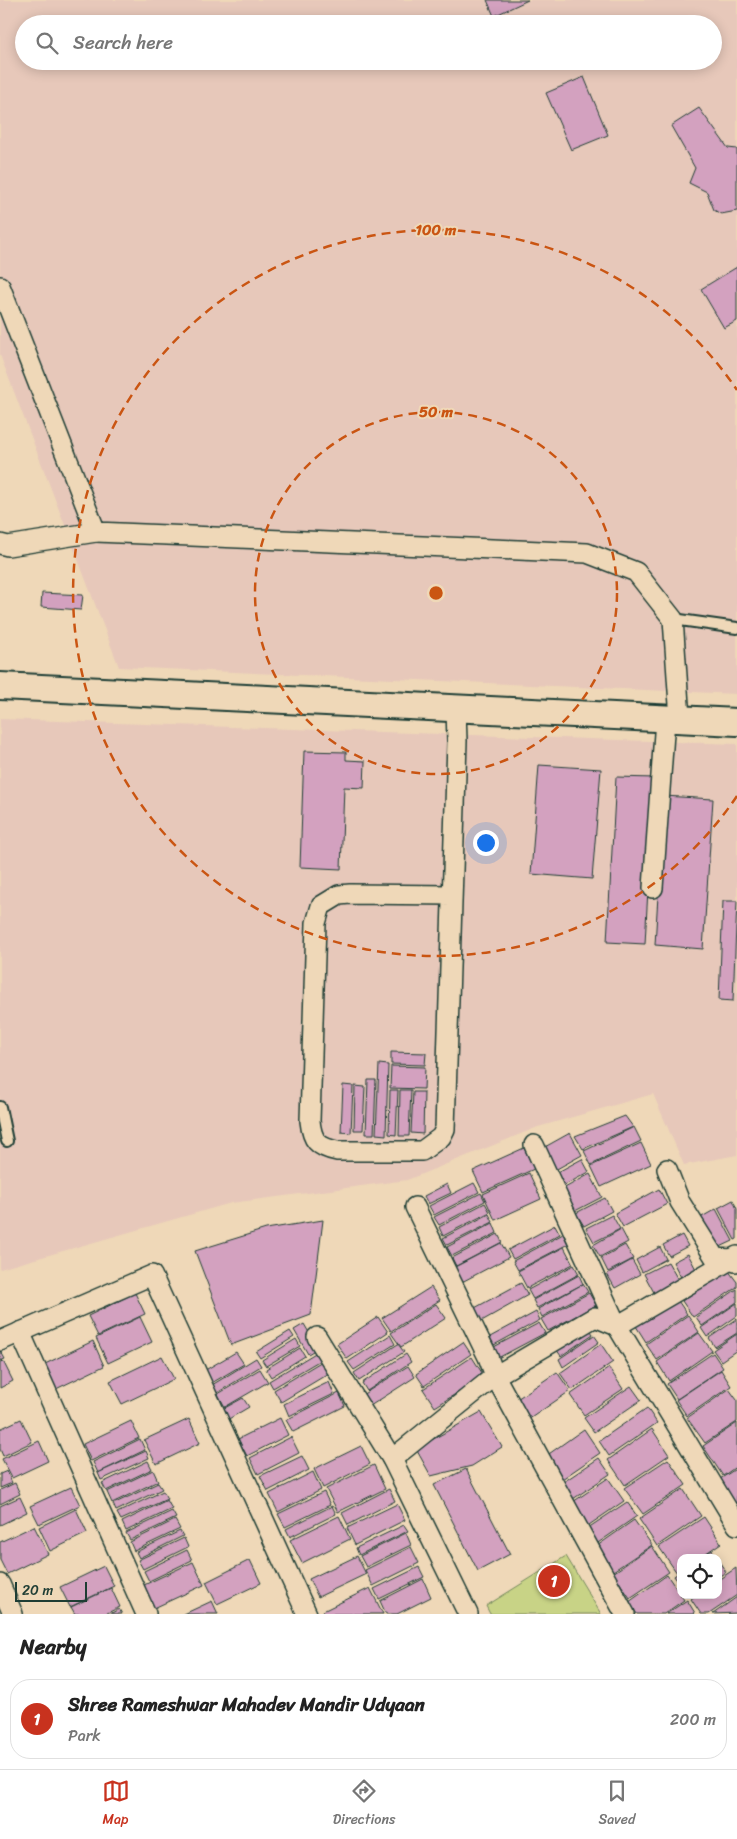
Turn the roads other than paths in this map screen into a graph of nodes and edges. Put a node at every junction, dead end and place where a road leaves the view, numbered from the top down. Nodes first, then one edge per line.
1 (0, 286) edge
2 (96, 532) junction
3 (0, 544) edge
4 (673, 619) junction
5 (737, 628) edge
6 (0, 686) edge
7 (456, 709) junction
8 (672, 720) junction
9 (737, 722) edge
10 (653, 888) dead end
11 (452, 895) junction
12 (0, 1107) edge
13 (7, 1141) dead end
14 (534, 1145) dead end
15 (667, 1168) dead end
16 (415, 1207) dead end
17 (736, 1260) edge
18 (617, 1326) junction
19 (20, 1332) junction
20 (317, 1337) dead end
21 (0, 1341) edge
22 (496, 1376) junction
23 (392, 1459) junction
24 (737, 1525) edge
25 (0, 1584) edge
26 (13, 1614) edge
27 (146, 1614) edge
28 (307, 1614) edge
29 (468, 1614) edge
30 (625, 1614) edge

1 - 2 street
2 - 3 street
2 - 4 street
4 - 5 lane
4 - 8 street
6 - 7 street
7 - 8 street
7 - 11 street
8 - 9 street
8 - 10 street
11 - 11 street
12 - 13 lane
14 - 18 street
15 - 17 street
16 - 22 street
17 - 18 street
18 - 22 street
18 - 24 street
19 - 21 street
19 - 27 street
19 - 28 street
20 - 23 street
22 - 23 street
22 - 30 street
23 - 29 street
25 - 26 street

